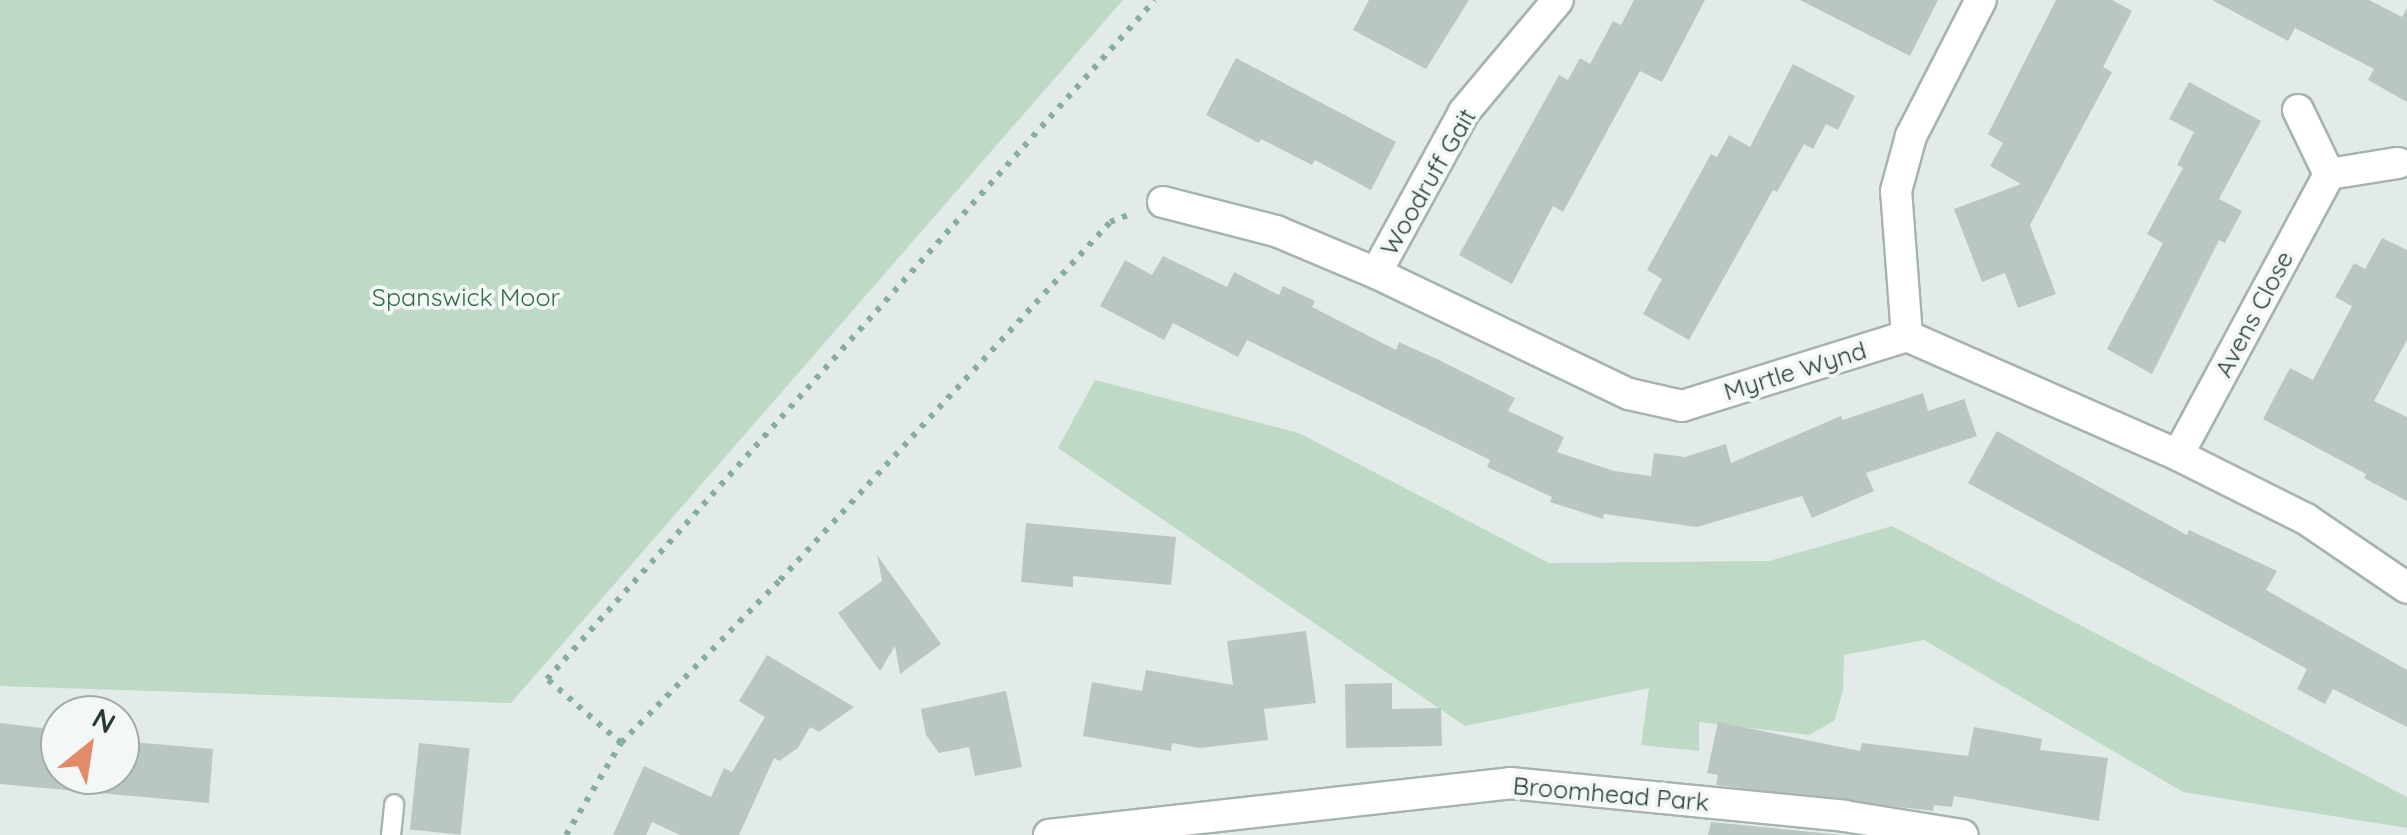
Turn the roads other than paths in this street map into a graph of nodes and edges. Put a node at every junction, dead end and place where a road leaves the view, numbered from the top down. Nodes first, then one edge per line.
1 (1558, 0) edge
2 (1982, 0) edge
3 (2298, 110) dead end
4 (2398, 163) dead end
5 (2329, 174) junction
6 (1162, 202) road end
7 (1376, 272) junction
8 (1907, 336) junction
9 (2178, 455) junction
10 (2407, 588) edge
11 (394, 804) dead end
12 (1080, 834) edge
13 (392, 835) edge
14 (1048, 835) edge
15 (1962, 835) edge

1 - 7 street, Woodruff Gait
2 - 8 street
3 - 5 street
4 - 5 street
5 - 9 street, Avens Close
6 - 7 street, Myrtle Wynd
7 - 8 street, Myrtle Wynd
8 - 9 street
9 - 10 street
11 - 13 lane
12 - 14 street, Broomhead Park
12 - 15 street, Broomhead Park

